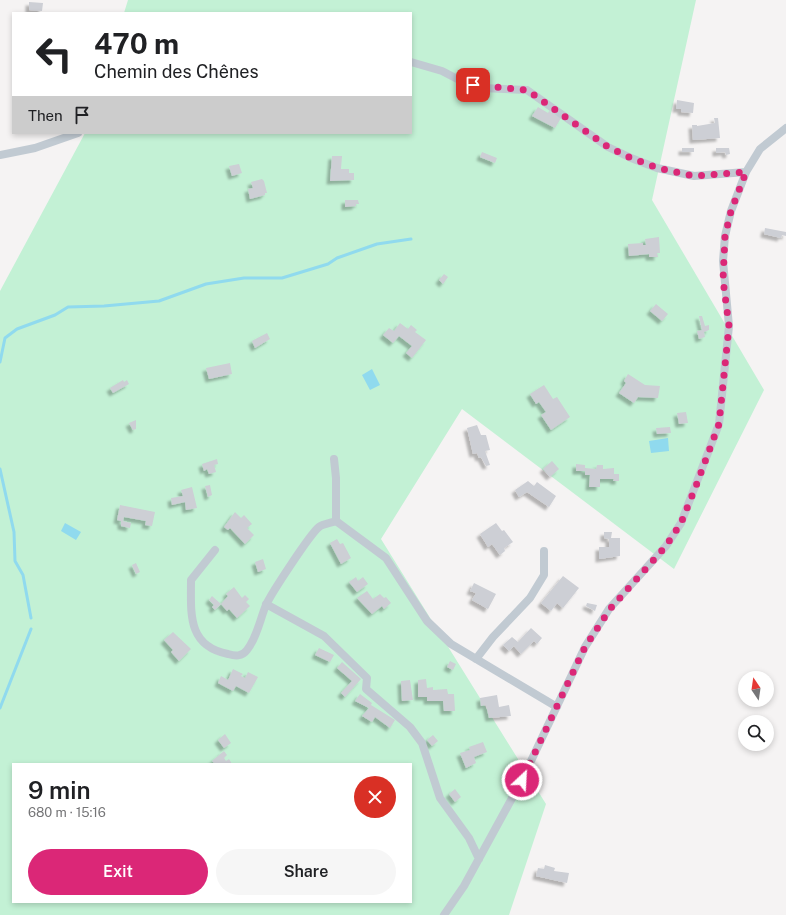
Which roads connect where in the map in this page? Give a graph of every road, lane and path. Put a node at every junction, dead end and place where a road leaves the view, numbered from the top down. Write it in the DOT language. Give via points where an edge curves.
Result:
graph roads {
  1 [pos="412,62"];
  2 [pos="786,128"];
  3 [pos="75,134"];
  4 [pos="0,155"];
  5 [pos="746,172"];
  6 [pos="334,459"];
  7 [pos="336,521"];
  8 [pos="215,550"];
  9 [pos="544,551"];
  10 [pos="266,604"];
  11 [pos="476,659"];
  12 [pos="557,707"];
  13 [pos="479,859"];
  14 [pos="444,915"];
  1 -- 5 [label="street" via="442,71 465,83 482,88 527,90 608,147 658,168 694,176"];
  2 -- 5 [label="street" via="760,149"];
  3 -- 4 [label="street" via="35,148"];
  5 -- 12 [label="street" via="731,211 725,236 723,280 729,326 722,401 716,431 681,523 666,546 610,609 585,647"];
  6 -- 7 [label="street"];
  7 -- 10 [label="street" via="319,527"];
  7 -- 11 [label="street" via="386,558 428,621 451,644"];
  8 -- 10 [label="street" via="190,580 191,618 200,641 220,653 237,656 246,652"];
  9 -- 11 [label="street" via="544,575 530,598"];
  10 -- 13 [label="street" via="324,636 367,678 366,689 410,727 422,743 440,798 469,838"];
  11 -- 12 [label="street"];
  12 -- 13 [label="street" via="522,780"];
  13 -- 14 [label="street"];
}
